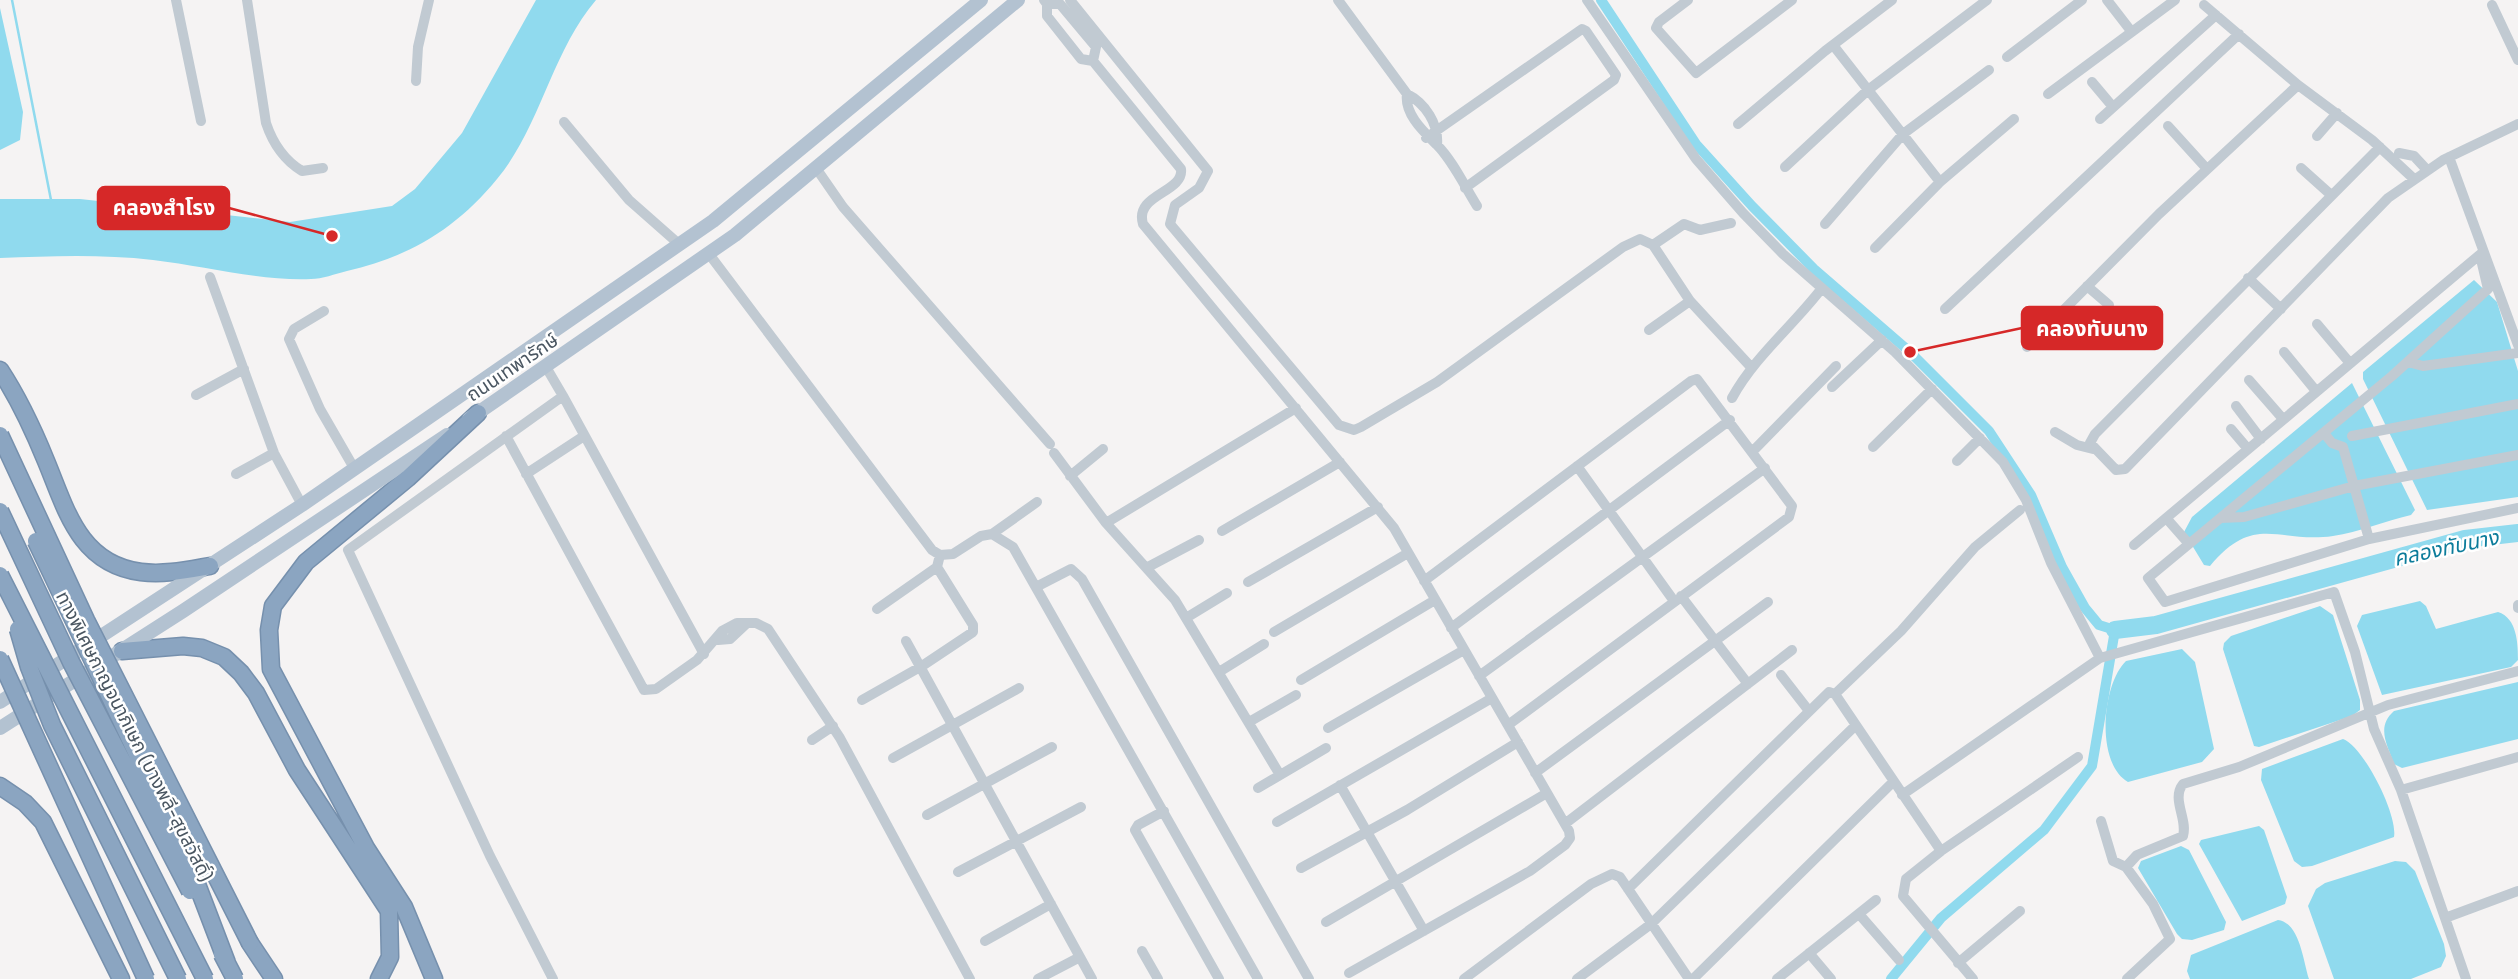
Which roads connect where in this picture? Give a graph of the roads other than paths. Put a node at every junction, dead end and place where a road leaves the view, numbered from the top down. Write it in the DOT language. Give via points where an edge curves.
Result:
graph roads {
  1 [pos="176,0"];
  2 [pos="247,0"];
  3 [pos="429,0"];
  4 [pos="981,0"];
  5 [pos="1018,0"];
  6 [pos="1070,0"];
  7 [pos="1338,0"];
  8 [pos="1587,0"];
  9 [pos="1688,0"];
  10 [pos="1792,0"];
  11 [pos="1892,0"];
  12 [pos="1987,0"];
  13 [pos="2082,0"];
  14 [pos="2107,0"];
  15 [pos="2175,0"];
  16 [pos="1045,2"];
  17 [pos="2204,5"];
  18 [pos="2491,5"];
  19 [pos="2216,15"];
  20 [pos="2132,31"];
  21 [pos="2239,34"];
  22 [pos="1833,45"];
  23 [pos="925,46"];
  24 [pos="2007,57"];
  25 [pos="2518,60"];
  26 [pos="1093,61"];
  27 [pos="941,65"];
  28 [pos="1989,70"];
  29 [pos="416,82"];
  30 [pos="2092,82"];
  31 [pos="2298,85"];
  32 [pos="1868,90"];
  33 [pos="1407,94"];
  34 [pos="2048,94"];
  35 [pos="2113,107"];
  36 [pos="2337,113"];
  37 [pos="2014,119"];
  38 [pos="2100,119"];
  39 [pos="201,121"];
  40 [pos="564,122"];
  41 [pos="1738,124"];
  42 [pos="2518,124"];
  43 [pos="2168,125"];
  44 [pos="1438,131"];
  45 [pos="1903,134"];
  46 [pos="2317,135"];
  47 [pos="1426,138"];
  48 [pos="1437,145"];
  49 [pos="2380,148"];
  50 [pos="2399,153"];
  51 [pos="2449,157"];
  52 [pos="1785,167"];
  53 [pos="323,168"];
  54 [pos="816,168"];
  55 [pos="2301,168"];
  56 [pos="2207,169"];
  57 [pos="2427,170"];
  58 [pos="2414,179"];
  59 [pos="1940,182"];
  60 [pos="1465,188"];
  61 [pos="2330,194"];
  62 [pos="1477,206"];
  63 [pos="1731,223"];
  64 [pos="1825,225"];
  65 [pos="680,244"];
  66 [pos="1653,245"];
  67 [pos="1875,248"];
  68 [pos="709,254"];
  69 [pos="2481,254"];
  70 [pos="210,277"];
  71 [pos="2248,278"];
  72 [pos="2087,286"];
  73 [pos="1822,288"];
  74 [pos="1690,301"];
  75 [pos="2109,305"];
  76 [pos="1945,309"];
  77 [pos="2281,309"];
  78 [pos="324,311"];
  79 [pos="2050,324"];
  80 [pos="2317,324"];
  81 [pos="1649,330"];
  82 [pos="1882,340"];
  83 [pos="2098,340"];
  84 [pos="2518,345"];
  85 [pos="2028,347"];
  86 [pos="2284,352"];
  87 [pos="2518,353"];
  88 [pos="2349,362"];
  89 [pos="2409,362"];
  90 [pos="1751,366"];
  91 [pos="1836,366"];
  92 [pos="547,367"];
  93 [pos="244,369"];
  94 [pos="0,370"];
  95 [pos="2249,380"];
  96 [pos="1832,387"];
  97 [pos="1932,389"];
  98 [pos="2316,391"];
  99 [pos="196,394"];
  100 [pos="563,396"];
  101 [pos="1732,398"];
  102 [pos="2518,404"];
  103 [pos="2236,406"];
  104 [pos="1296,408"];
  105 [pos="478,413"];
  106 [pos="2283,419"];
  107 [pos="1730,420"];
  108 [pos="2340,420"];
  109 [pos="2231,429"];
  110 [pos="2055,432"];
  111 [pos="2324,433"];
  112 [pos="0,436"];
  113 [pos="506,436"];
  114 [pos="584,436"];
  115 [pos="2352,436"];
  116 [pos="1980,438"];
  117 [pos="2261,439"];
  118 [pos="1873,447"];
  119 [pos="2343,447"];
  120 [pos="1103,449"];
  121 [pos="2093,449"];
  122 [pos="2248,449"];
  123 [pos="1753,451"];
  124 [pos="274,453"];
  125 [pos="2518,455"];
  126 [pos="1957,461"];
  127 [pos="1340,462"];
  128 [pos="0,466"];
  129 [pos="1577,467"];
  130 [pos="354,468"];
  131 [pos="1765,468"];
  132 [pos="236,474"];
  133 [pos="526,474"];
  134 [pos="1070,476"];
  135 [pos="2354,486"];
  136 [pos="1037,502"];
  137 [pos="302,505"];
  138 [pos="1378,507"];
  139 [pos="2518,508"];
  140 [pos="2020,510"];
  141 [pos="0,511"];
  142 [pos="1609,511"];
  143 [pos="2221,518"];
  144 [pos="2167,519"];
  145 [pos="1106,523"];
  146 [pos="1222,531"];
  147 [pos="992,534"];
  148 [pos="2369,539"];
  149 [pos="1199,540"];
  150 [pos="2189,544"];
  151 [pos="2134,545"];
  152 [pos="1408,553"];
  153 [pos="940,555"];
  154 [pos="1643,556"];
  155 [pos="210,566"];
  156 [pos="937,567"];
  157 [pos="1148,567"];
  158 [pos="0,575"];
  159 [pos="1424,581"];
  160 [pos="1248,582"];
  161 [pos="1036,587"];
  162 [pos="1227,593"];
  163 [pos="10,598"];
  164 [pos="1678,598"];
  165 [pos="1435,600"];
  166 [pos="1768,602"];
  167 [pos="877,609"];
  168 [pos="1186,618"];
  169 [pos="1451,628"];
  170 [pos="1274,632"];
  171 [pos="1717,640"];
  172 [pos="906,641"];
  173 [pos="1264,644"];
  174 [pos="1464,650"];
  175 [pos="1792,650"];
  176 [pos="122,651"];
  177 [pos="704,654"];
  178 [pos="2100,658"];
  179 [pos="0,659"];
  180 [pos="922,666"];
  181 [pos="2518,671"];
  182 [pos="1219,672"];
  183 [pos="1781,675"];
  184 [pos="1479,676"];
  185 [pos="1301,680"];
  186 [pos="1748,684"];
  187 [pos="1019,688"];
  188 [pos="1835,694"];
  189 [pos="1296,695"];
  190 [pos="1492,698"];
  191 [pos="862,700"];
  192 [pos="0,702"];
  193 [pos="1809,711"];
  194 [pos="2371,712"];
  195 [pos="1249,722"];
  196 [pos="1508,725"];
  197 [pos="833,726"];
  198 [pos="953,726"];
  199 [pos="1855,726"];
  200 [pos="0,728"];
  201 [pos="1328,728"];
  202 [pos="811,740"];
  203 [pos="1518,742"];
  204 [pos="1052,747"];
  205 [pos="1326,748"];
  206 [pos="2078,757"];
  207 [pos="2518,757"];
  208 [pos="893,758"];
  209 [pos="1535,773"];
  210 [pos="1280,775"];
  211 [pos="984,783"];
  212 [pos="1892,783"];
  213 [pos="1340,785"];
  214 [pos="0,786"];
  215 [pos="1258,788"];
  216 [pos="2400,790"];
  217 [pos="1547,793"];
  218 [pos="1902,794"];
  219 [pos="1081,807"];
  220 [pos="1164,811"];
  221 [pos="928,814"];
  222 [pos="2101,821"];
  223 [pos="1276,822"];
  224 [pos="1566,823"];
  225 [pos="1367,832"];
  226 [pos="1017,841"];
  227 [pos="1941,851"];
  228 [pos="2126,867"];
  229 [pos="1301,868"];
  230 [pos="958,872"];
  231 [pos="1395,881"];
  232 [pos="1628,889"];
  233 [pos="2518,891"];
  234 [pos="1877,900"];
  235 [pos="1051,904"];
  236 [pos="2020,911"];
  237 [pos="1859,914"];
  238 [pos="2445,918"];
  239 [pos="1326,922"];
  240 [pos="1651,924"];
  241 [pos="1424,931"];
  242 [pos="985,942"];
  243 [pos="1142,951"];
  244 [pos="1809,953"];
  245 [pos="1080,957"];
  246 [pos="1899,960"];
  247 [pos="227,963"];
  248 [pos="1958,963"];
  249 [pos="1349,973"];
  250 [pos="121,979"];
  251 [pos="146,979"];
  252 [pos="178,979"];
  253 [pos="205,979"];
  254 [pos="235,979"];
  255 [pos="274,979"];
  256 [pos="379,979"];
  257 [pos="434,979"];
  258 [pos="553,979"];
  259 [pos="970,979"];
  260 [pos="1038,979"];
  261 [pos="1092,979"];
  262 [pos="1158,979"];
  263 [pos="1219,979"];
  264 [pos="1258,979"];
  265 [pos="1310,979"];
  266 [pos="1464,979"];
  267 [pos="1577,979"];
  268 [pos="1691,979"];
  269 [pos="1777,979"];
  270 [pos="1831,979"];
  271 [pos="1973,979"];
  272 [pos="2127,979"];
  273 [pos="2465,979"];
  1 -- 39 [label="street"];
  2 -- 53 [label="street" via="270,136 283,156 302,172"];
  3 -- 29 [label="street" via="419,40"];
  4 -- 23 [label="main road, ถนนเทพารักษ์"];
  5 -- 27 [label="main road, ถนนเทพารักษ์"];
  6 -- 66 [label="street" via="1208,172 1199,188 1175,205 1170,224 1316,401 1346,429 1370,424 1414,397 1623,247 1640,239"];
  7 -- 33 [label="street"];
  8 -- 73 [label="street" via="1696,159 1783,254"];
  9 -- 10 [label="street" via="1656,28 1696,73"];
  11 -- 22 [label="street"];
  12 -- 32 [label="street"];
  13 -- 24 [label="street"];
  14 -- 20 [label="street"];
  15 -- 20 [label="street"];
  16 -- 26 [label="street" via="1047,16 1081,58"];
  16 -- 26 [label="street" via="1060,4 1096,47"];
  17 -- 19 [label="street"];
  18 -- 25 [label="street"];
  19 -- 21 [label="street"];
  19 -- 35 [label="street"];
  20 -- 34 [label="street"];
  21 -- 31 [label="street"];
  21 -- 76 [label="street"];
  22 -- 32 [label="street"];
  22 -- 41 [label="street"];
  23 -- 27 [label="main road"];
  23 -- 65 [label="main road, ถนนเทพารักษ์" via="745,196"];
  26 -- 104 [label="street" via="1183,173 1144,208 1140,215 1143,224"];
  27 -- 54 [label="main road, ถนนเทพารักษ์"];
  28 -- 45 [label="street"];
  30 -- 35 [label="street"];
  31 -- 36 [label="street"];
  31 -- 56 [label="street"];
  32 -- 45 [label="street"];
  32 -- 52 [label="street"];
  33 -- 44 [label="street" via="1419,100"];
  33 -- 47 [label="street" via="1406,103"];
  35 -- 38 [label="street"];
  36 -- 46 [label="street"];
  36 -- 49 [label="street"];
  37 -- 59 [label="street"];
  40 -- 65 [label="street" via="629,200"];
  42 -- 51 [label="street"];
  43 -- 56 [label="street"];
  44 -- 47 [label="street"];
  44 -- 48 [label="street"];
  44 -- 60 [label="street" via="1582,29 1616,75 1611,84"];
  45 -- 59 [label="street"];
  45 -- 64 [label="street"];
  47 -- 48 [label="street"];
  48 -- 60 [label="street"];
  49 -- 58 [label="street"];
  49 -- 61 [label="street"];
  50 -- 57 [label="street" via="2416,157"];
  51 -- 57 [label="street"];
  51 -- 69 [label="street"];
  54 -- 68 [label="main road, ถนนเทพารักษ์"];
  54 -- 134 [label="street" via="843,207 1052,449"];
  55 -- 61 [label="street"];
  56 -- 72 [label="street"];
  57 -- 58 [label="street"];
  58 -- 77 [label="street" via="2388,198"];
  59 -- 67 [label="street"];
  60 -- 62 [label="street"];
  61 -- 71 [label="street"];
  63 -- 66 [label="street" via="1700,230 1684,224"];
  65 -- 130 [label="main road, ถนนเทพารักษ์"];
  66 -- 74 [label="street"];
  68 -- 92 [label="main road, ถนนเทพารักษ์"];
  68 -- 153 [label="street" via="932,551"];
  69 -- 84 [label="street"];
  69 -- 88 [label="street"];
  69 -- 89 [label="street" via="2488,289"];
  70 -- 93 [label="street"];
  71 -- 77 [label="street"];
  71 -- 121 [label="street" via="2095,434 2090,443"];
  72 -- 75 [label="street"];
  72 -- 79 [label="street"];
  73 -- 82 [label="street"];
  73 -- 90 [label="street"];
  74 -- 81 [label="street"];
  74 -- 90 [label="street"];
  77 -- 121 [label="street" via="2125,469 2116,470"];
  78 -- 130 [label="street" via="294,329 289,339 320,409"];
  79 -- 83 [label="street"];
  79 -- 85 [label="street"];
  80 -- 88 [label="street"];
  82 -- 96 [label="street"];
  82 -- 97 [label="street"];
  86 -- 98 [label="street"];
  87 -- 89 [label="street" via="2423,366"];
  88 -- 98 [label="street"];
  89 -- 108 [label="street"];
  90 -- 101 [label="street"];
  91 -- 123 [label="street"];
  92 -- 100 [label="street"];
  92 -- 105 [label="main road, ถนนเทพารักษ์"];
  93 -- 99 [label="street"];
  93 -- 124 [label="street"];
  94 -- 155 [label="highway" via="26,414 73,528 99,556 139,572"];
  95 -- 106 [label="street"];
  97 -- 116 [label="street"];
  97 -- 118 [label="street"];
  98 -- 106 [label="street"];
  100 -- 113 [label="street"];
  100 -- 114 [label="street"];
  102 -- 115 [label="street"];
  103 -- 117 [label="street"];
  104 -- 127 [label="street"];
  104 -- 145 [label="street"];
  105 -- 176 [label="main road, ถนนเทพารักษ์"];
  105 -- 257 [label="highway" via="306,562 273,606 269,630 271,669 366,848 404,907"];
  106 -- 117 [label="street"];
  107 -- 123 [label="street"];
  107 -- 129 [label="street" via="1701,381 1691,381"];
  107 -- 142 [label="street"];
  108 -- 111 [label="street"];
  108 -- 115 [label="street" via="2348,422 2354,430"];
  109 -- 122 [label="street"];
  110 -- 121 [label="street"];
  111 -- 119 [label="street"];
  111 -- 143 [label="street"];
  112 -- 255 [label="highway, bridge" via="80,607 250,943"];
  113 -- 133 [label="street"];
  113 -- 258 [label="street" via="348,550 490,856"];
  114 -- 133 [label="street"];
  114 -- 177 [label="street"];
  115 -- 119 [label="street"];
  116 -- 126 [label="street"];
  116 -- 178 [label="street" via="2003,462 2026,500 2051,563"];
  117 -- 122 [label="street"];
  119 -- 135 [label="street"];
  120 -- 134 [label="street"];
  122 -- 144 [label="street"];
  123 -- 131 [label="street"];
  124 -- 132 [label="street"];
  124 -- 137 [label="street"];
  125 -- 135 [label="street"];
  127 -- 138 [label="street"];
  127 -- 146 [label="street"];
  128 -- 247 [label="highway, bridge" via="190,866"];
  129 -- 142 [label="street"];
  129 -- 159 [label="street"];
  130 -- 137 [label="main road, ถนนเทพารักษ์"];
  131 -- 154 [label="street"];
  131 -- 164 [label="street" via="1792,512"];
  133 -- 177 [label="street" via="644,690 656,689"];
  134 -- 145 [label="street"];
  135 -- 143 [label="street" via="2244,517"];
  135 -- 148 [label="street"];
  136 -- 147 [label="street"];
  137 -- 155 [label="main road, ถนนเทพารักษ์"];
  138 -- 152 [label="street"];
  138 -- 160 [label="street"];
  139 -- 148 [label="street"];
  140 -- 188 [label="street" via="1975,547 1892,641"];
  141 -- 247 [label="highway, ทางพิเศษกาญจนาภิเษก (บางพลี-สุขสวัสดิ์), bridge" via="71,662"];
  142 -- 154 [label="street"];
  142 -- 169 [label="street"];
  143 -- 150 [label="street"];
  144 -- 150 [label="street"];
  144 -- 151 [label="street"];
  145 -- 157 [label="street"];
  147 -- 153 [label="street" via="953,554"];
  147 -- 161 [label="street" via="1013,547"];
  148 -- 150 [label="street" via="2165,602 2148,578"];
  149 -- 157 [label="street"];
  152 -- 159 [label="street"];
  152 -- 170 [label="street"];
  153 -- 156 [label="street"];
  154 -- 164 [label="street"];
  154 -- 184 [label="street"];
  155 -- 192 [label="main road, ถนนเทพารักษ์"];
  156 -- 167 [label="street"];
  156 -- 180 [label="street" via="973,625 972,632"];
  157 -- 168 [label="street"];
  158 -- 163 [label="highway, bridge"];
  159 -- 165 [label="street"];
  161 -- 220 [label="street"];
  161 -- 265 [label="street" via="1071,569 1083,579"];
  162 -- 168 [label="street"];
  163 -- 252 [label="highway, bridge" via="29,667 52,725"];
  163 -- 253 [label="highway, bridge"];
  164 -- 171 [label="street"];
  164 -- 196 [label="street"];
  165 -- 169 [label="street"];
  165 -- 185 [label="street"];
  166 -- 171 [label="street"];
  168 -- 182 [label="street"];
  169 -- 174 [label="street"];
  171 -- 186 [label="street"];
  171 -- 209 [label="street"];
  172 -- 180 [label="street"];
  173 -- 182 [label="street"];
  174 -- 184 [label="street"];
  174 -- 201 [label="street"];
  175 -- 186 [label="street"];
  176 -- 200 [label="main road, ถนนเทพารักษ์"];
  176 -- 256 [label="highway" via="202,648 224,657 241,673 297,770 389,911 390,957"];
  177 -- 197 [label="street" via="722,631 737,623 756,623 768,629"];
  178 -- 194 [label="street" via="2334,592"];
  178 -- 218 [label="street"];
  179 -- 251 [label="highway, bridge"];
  180 -- 191 [label="street"];
  180 -- 198 [label="street"];
  181 -- 194 [label="street"];
  182 -- 195 [label="street"];
  183 -- 193 [label="street"];
  184 -- 190 [label="street"];
  186 -- 224 [label="street"];
  187 -- 198 [label="street"];
  188 -- 193 [label="street" via="1825,694"];
  188 -- 199 [label="street"];
  189 -- 195 [label="street"];
  190 -- 196 [label="street"];
  190 -- 213 [label="street"];
  193 -- 232 [label="street"];
  194 -- 216 [label="street"];
  194 -- 228 [label="street" via="2183,785 2178,794 2183,836 2137,855"];
  195 -- 210 [label="street"];
  196 -- 203 [label="street"];
  197 -- 202 [label="street"];
  197 -- 259 [label="street"];
  198 -- 208 [label="street"];
  198 -- 211 [label="street"];
  199 -- 212 [label="street"];
  199 -- 240 [label="street"];
  203 -- 209 [label="street"];
  203 -- 225 [label="street"];
  204 -- 211 [label="street"];
  205 -- 210 [label="street"];
  206 -- 227 [label="street"];
  207 -- 216 [label="street"];
  209 -- 217 [label="street"];
  210 -- 215 [label="street"];
  211 -- 221 [label="street"];
  211 -- 226 [label="street"];
  212 -- 218 [label="street"];
  212 -- 268 [label="street"];
  213 -- 223 [label="street"];
  213 -- 225 [label="street"];
  214 -- 250 [label="highway" via="43,822"];
  216 -- 238 [label="street"];
  217 -- 224 [label="street"];
  217 -- 231 [label="street"];
  218 -- 227 [label="street"];
  219 -- 226 [label="street"];
  220 -- 263 [label="street" via="1135,830"];
  220 -- 264 [label="street"];
  222 -- 228 [label="street" via="2113,861"];
  224 -- 241 [label="street" via="1570,838 1557,852"];
  225 -- 229 [label="street"];
  225 -- 231 [label="street"];
  226 -- 230 [label="street"];
  226 -- 235 [label="street"];
  227 -- 248 [label="street" via="1906,879 1903,895"];
  228 -- 272 [label="street" via="2153,904 2170,939"];
  231 -- 239 [label="street"];
  231 -- 241 [label="street"];
  232 -- 240 [label="street"];
  232 -- 266 [label="street" via="1612,874 1591,884"];
  233 -- 238 [label="street"];
  234 -- 237 [label="street"];
  235 -- 242 [label="street"];
  235 -- 245 [label="street"];
  236 -- 248 [label="street"];
  237 -- 244 [label="street"];
  237 -- 246 [label="street"];
  238 -- 273 [label="street"];
  240 -- 267 [label="street"];
  240 -- 268 [label="street"];
  241 -- 249 [label="street"];
  243 -- 262 [label="street"];
  244 -- 269 [label="street"];
  244 -- 270 [label="street"];
  245 -- 260 [label="street"];
  245 -- 261 [label="street"];
  247 -- 254 [label="highway, ทางพิเศษกาญจนาภิเษก (บางพลี-สุขสวัสดิ์), bridge"];
  248 -- 271 [label="street"];
}
